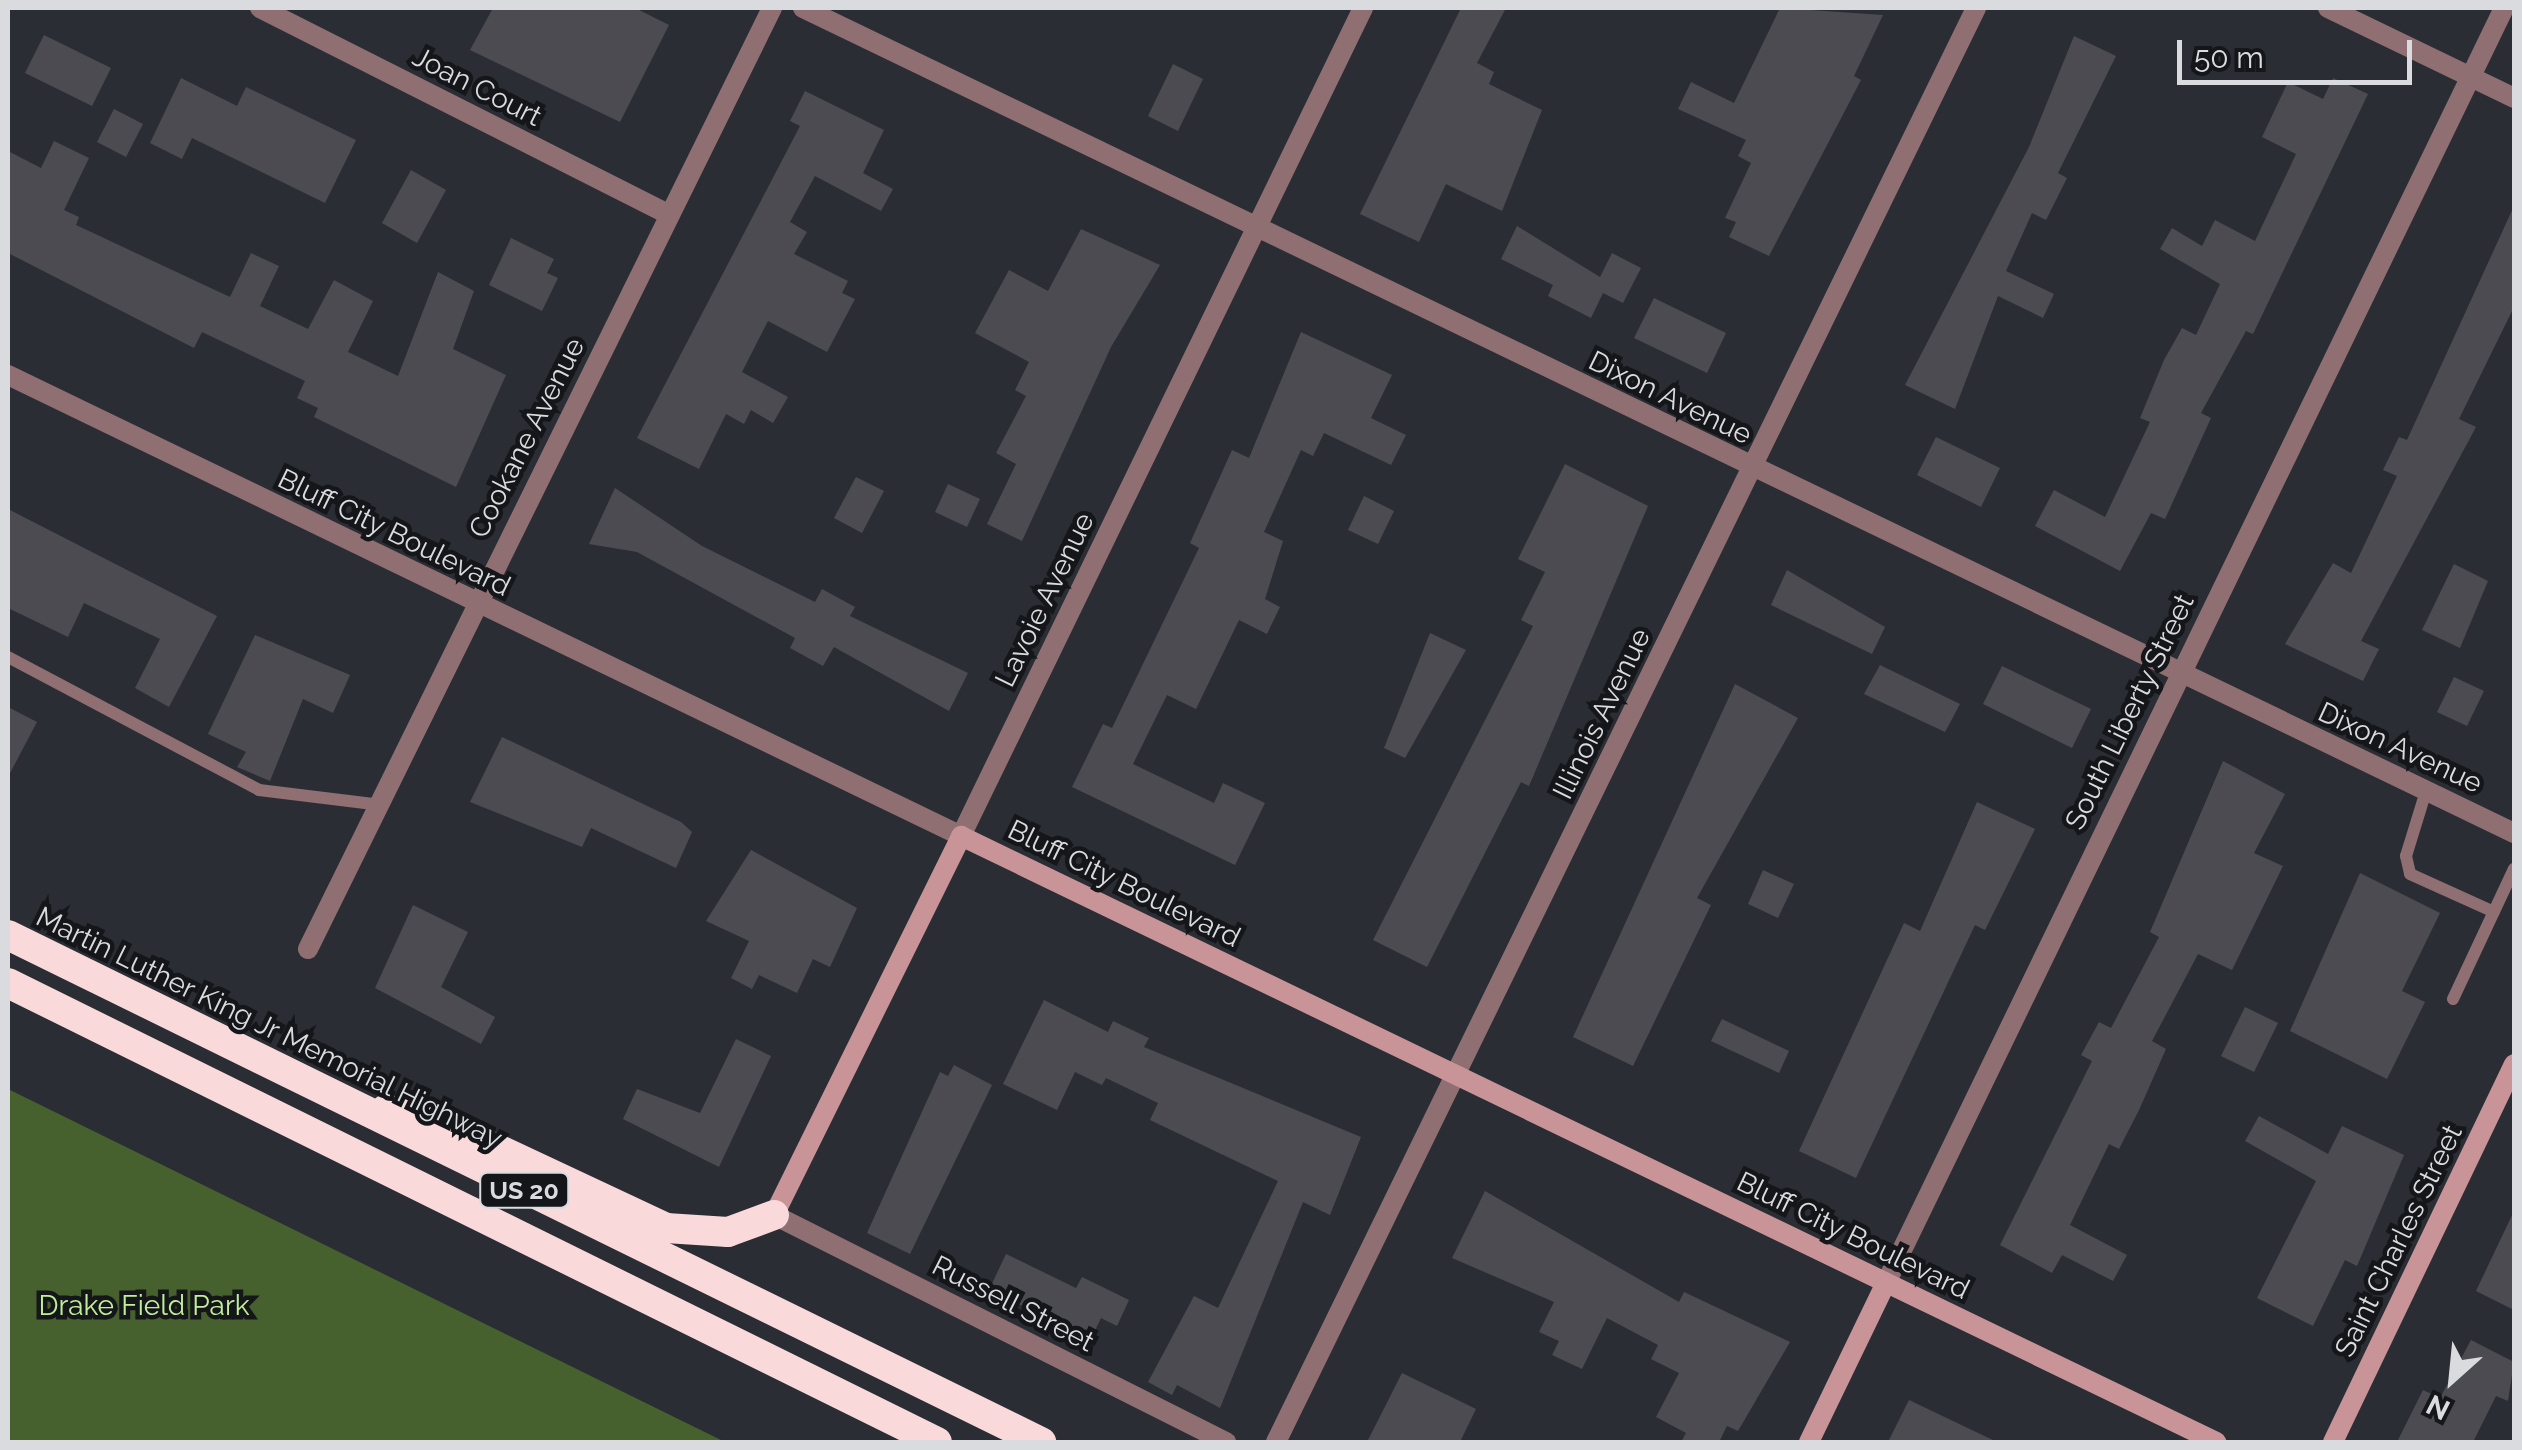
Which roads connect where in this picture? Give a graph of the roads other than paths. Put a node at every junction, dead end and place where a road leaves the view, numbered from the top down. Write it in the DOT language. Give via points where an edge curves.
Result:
graph roads {
  1 [pos="260,8"];
  2 [pos="772,8"];
  3 [pos="803,8"];
  4 [pos="1363,8"];
  5 [pos="1976,8"];
  6 [pos="2328,8"];
  7 [pos="2504,8"];
  8 [pos="2470,76"];
  9 [pos="2514,98"];
  10 [pos="669,215"];
  11 [pos="1257,226"];
  12 [pos="8,375"];
  13 [pos="1751,468"];
  14 [pos="474,604"];
  15 [pos="8,658"];
  16 [pos="2178,673"];
  17 [pos="2426,791"];
  18 [pos="373,804"];
  19 [pos="2514,833"];
  20 [pos="961,836"];
  21 [pos="2514,869"];
  22 [pos="2494,912"];
  23 [pos="8,935"];
  24 [pos="308,949"];
  25 [pos="8,983"];
  26 [pos="2453,999"];
  27 [pos="2514,1064"];
  28 [pos="1459,1077"];
  29 [pos="331,1096"];
  30 [pos="774,1216"];
  31 [pos="1886,1282"];
  32 [pos="937,1442"];
  33 [pos="1041,1442"];
  34 [pos="1226,1442"];
  35 [pos="1276,1442"];
  36 [pos="1809,1442"];
  37 [pos="2216,1442"];
  38 [pos="2332,1442"];
  1 -- 10 [label="street, Joan Court"];
  2 -- 10 [label="street, Cookane Avenue"];
  3 -- 11 [label="street, Dixon Avenue"];
  4 -- 11 [label="street, Lavoie Avenue"];
  5 -- 13 [label="street, Illinois Avenue"];
  6 -- 8 [label="street"];
  7 -- 8 [label="street, South Liberty Street"];
  8 -- 9 [label="street"];
  8 -- 16 [label="street, South Liberty Street"];
  10 -- 14 [label="street, Cookane Avenue"];
  11 -- 13 [label="street, Dixon Avenue"];
  11 -- 20 [label="street, Lavoie Avenue"];
  12 -- 14 [label="street, Bluff City Boulevard"];
  13 -- 16 [label="street, Dixon Avenue"];
  13 -- 28 [label="street, Illinois Avenue"];
  14 -- 18 [label="street, Cookane Avenue"];
  14 -- 20 [label="street, Bluff City Boulevard"];
  15 -- 18 [label="lane" via="260,790"];
  16 -- 17 [label="street, Dixon Avenue"];
  16 -- 31 [label="street, South Liberty Street"];
  17 -- 19 [label="street, Dixon Avenue"];
  17 -- 22 [label="lane" via="2406,856 2410,874"];
  18 -- 24 [label="street, Cookane Avenue"];
  20 -- 28 [label="main road, Bluff City Boulevard"];
  20 -- 30 [label="main road, Lavoie Avenue"];
  21 -- 22 [label="lane"];
  22 -- 26 [label="lane"];
  23 -- 29 [label="highway, Martin Luther King Jr Memorial Highway / US 20"];
  25 -- 32 [label="highway, US 20"];
  27 -- 38 [label="main road, Saint Charles Street"];
  28 -- 31 [label="main road, Bluff City Boulevard"];
  28 -- 35 [label="street, Illinois Avenue"];
  29 -- 30 [label="highway" via="440,1122 666,1228 728,1232"];
  29 -- 33 [label="highway, Martin Luther King Jr Memorial Highway / US 20"];
  30 -- 34 [label="street, Russell Street"];
  31 -- 36 [label="main road, South Liberty Street"];
  31 -- 37 [label="main road, Bluff City Boulevard"];
}
